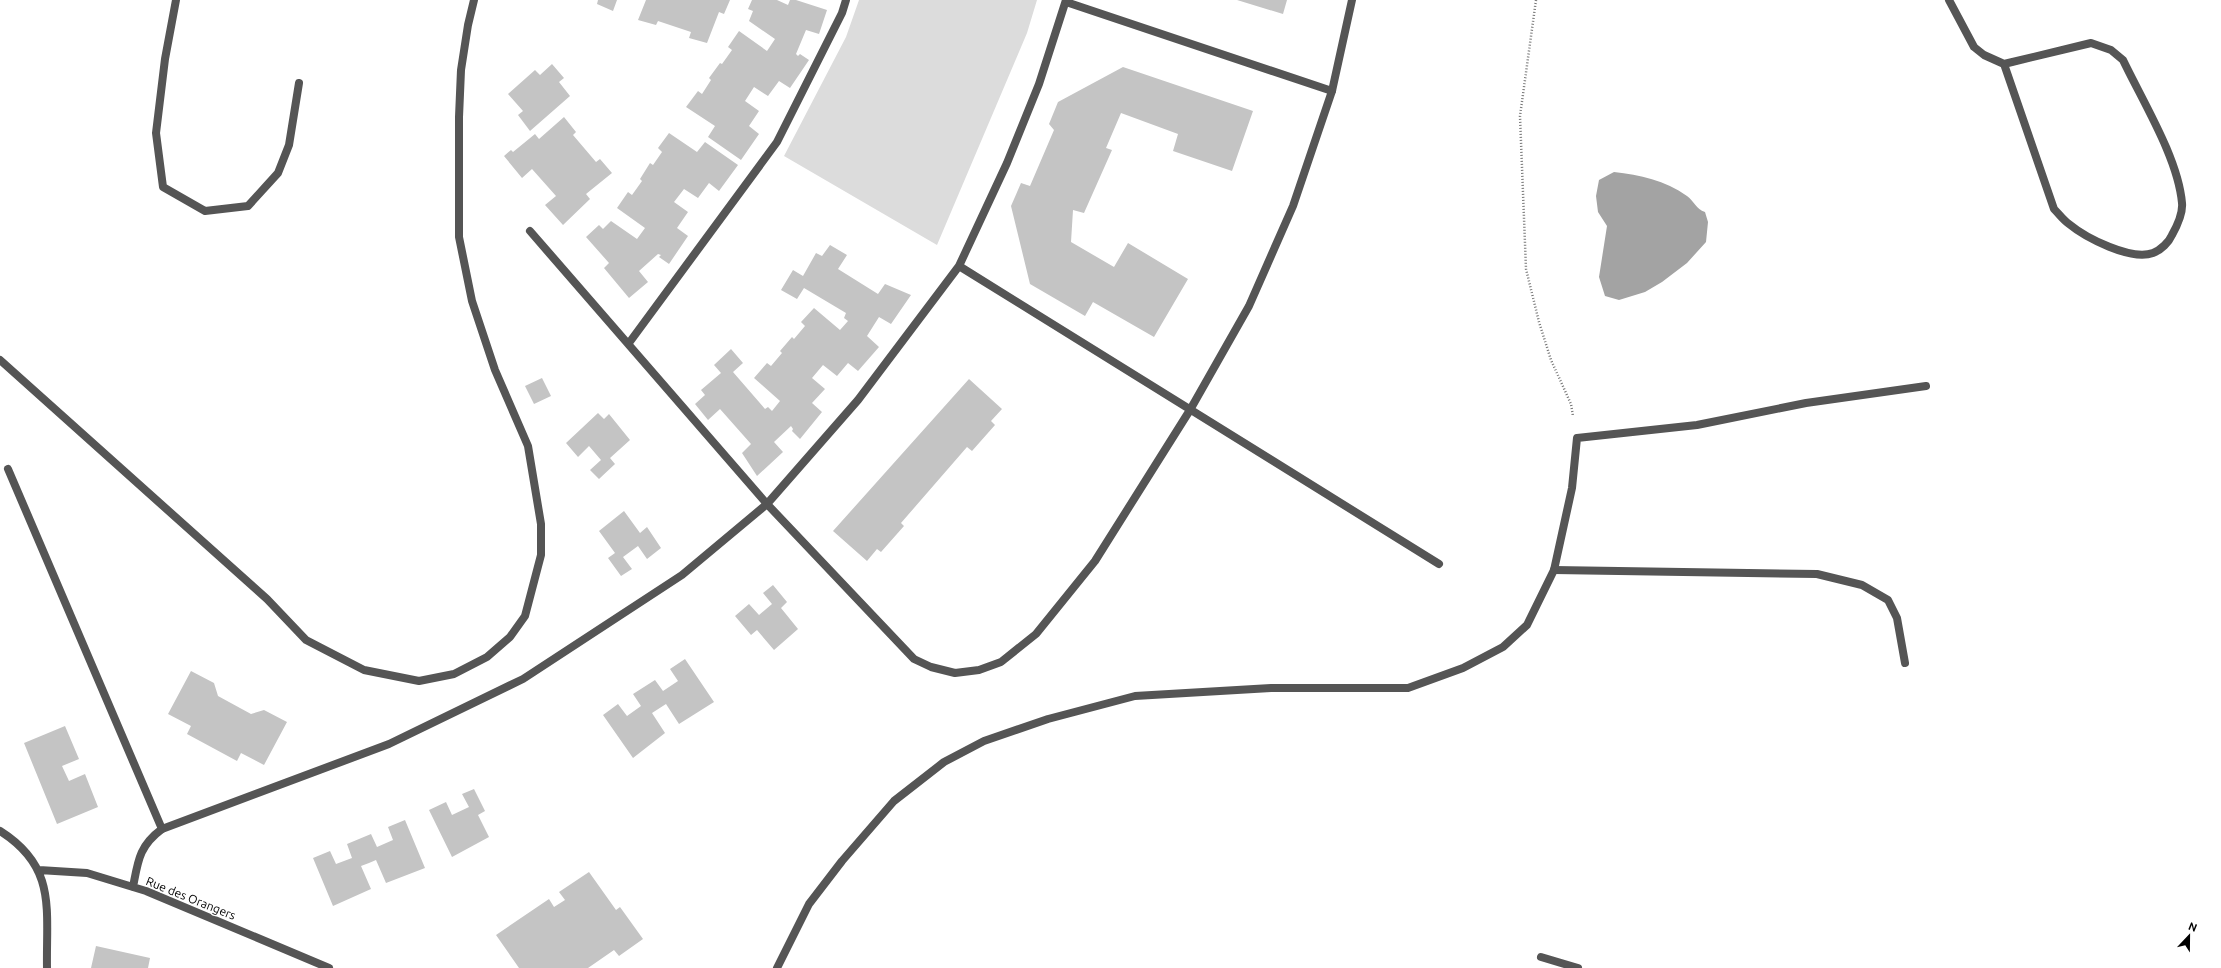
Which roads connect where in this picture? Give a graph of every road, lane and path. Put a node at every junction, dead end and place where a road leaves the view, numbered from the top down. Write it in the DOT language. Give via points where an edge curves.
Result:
graph roads {
  1 [pos="176,0"];
  2 [pos="474,0"];
  3 [pos="846,0"];
  4 [pos="1352,0"];
  5 [pos="1536,0"];
  6 [pos="1949,0"];
  7 [pos="1066,1"];
  8 [pos="2004,64"];
  9 [pos="299,82"];
  10 [pos="1332,91"];
  11 [pos="530,231"];
  12 [pos="959,266"];
  13 [pos="629,343"];
  14 [pos="0,360"];
  15 [pos="1926,386"];
  16 [pos="1190,410"];
  17 [pos="1577,438"];
  18 [pos="8,469"];
  19 [pos="767,504"];
  20 [pos="1439,564"];
  21 [pos="1554,570"];
  22 [pos="1905,663"];
  23 [pos="162,829"];
  24 [pos="0,831"];
  25 [pos="39,870"];
  26 [pos="133,887"];
  27 [pos="1540,957"];
  28 [pos="47,968"];
  29 [pos="329,968"];
  30 [pos="776,968"];
  31 [pos="1578,968"];
  1 -- 9 [label="street" via="165,59 156,133 164,187 205,211 248,206 278,173 289,145"];
  2 -- 14 [label="street" via="468,25 458,116 459,237 472,301 495,370 528,446 541,524 541,555 525,616 510,637 487,657 454,674 419,681 364,670 306,640 267,599"];
  3 -- 13 [label="street" via="842,13 777,142"];
  4 -- 10 [label="street"];
  5 -- 17 [label="path" via="1520,116 1526,269 1551,360 1570,404"];
  6 -- 8 [label="street" via="1974,47 1984,55"];
  7 -- 10 [label="street"];
  7 -- 12 [label="street" via="1036,91"];
  8 -- 8 [label="street" via="2054,209 2068,224 2086,236 2136,255 2153,253 2168,242 2178,225 2182,205 2176,170 2123,60 2111,50 2091,43"];
  10 -- 16 [label="street" via="1293,206 1249,306"];
  11 -- 13 [label="street"];
  12 -- 16 [label="street"];
  12 -- 19 [label="street" via="858,400"];
  13 -- 19 [label="street"];
  15 -- 17 [label="street" via="1806,403 1696,425"];
  16 -- 19 [label="street" via="1095,561 1036,634 1001,662 979,670 955,673 931,667 914,659"];
  16 -- 20 [label="street"];
  17 -- 21 [label="street" via="1572,488"];
  18 -- 23 [label="street"];
  19 -- 23 [label="street" via="682,575 523,680 390,744"];
  21 -- 22 [label="street" via="1817,574 1862,585 1888,600 1898,618"];
  21 -- 30 [label="street" via="1527,625 1503,647 1463,668 1408,688 1271,688 1135,696 1048,719 984,741 944,762 894,801 809,904"];
  23 -- 26 [label="street" via="150,837 142,850"];
  24 -- 25 [label="street" via="30,855"];
  25 -- 26 [label="street, Rue des Orangers" via="87,873"];
  25 -- 28 [label="street" via="46,894"];
  26 -- 29 [label="street, Rue des Orangers"];
  27 -- 31 [label="street"];
}
